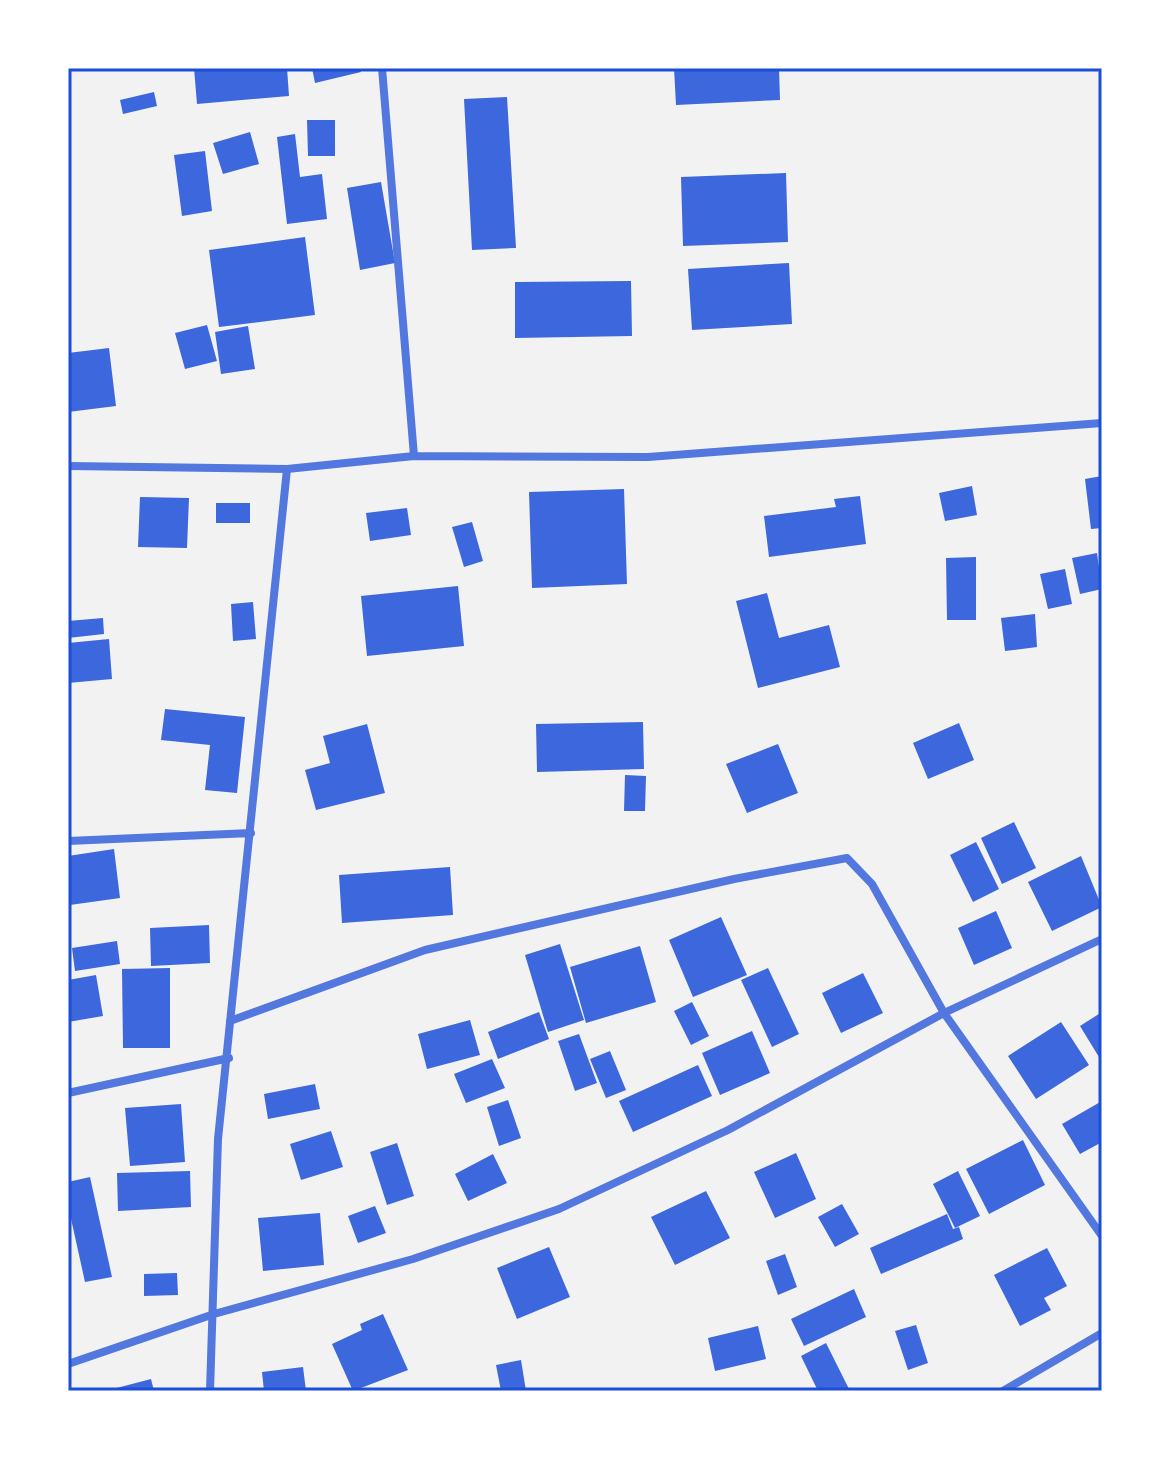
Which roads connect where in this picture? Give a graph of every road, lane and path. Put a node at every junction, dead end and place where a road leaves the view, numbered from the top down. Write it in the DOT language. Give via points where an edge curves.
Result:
graph roads {
  1 [pos="382,68"];
  2 [pos="1102,423"];
  3 [pos="414,456"];
  4 [pos="68,466"];
  5 [pos="287,469"];
  6 [pos="251,833"];
  7 [pos="68,841"];
  8 [pos="1102,939"];
  9 [pos="944,1013"];
  10 [pos="230,1021"];
  11 [pos="229,1058"];
  12 [pos="68,1093"];
  13 [pos="1102,1236"];
  14 [pos="214,1314"];
  15 [pos="1102,1333"];
  16 [pos="68,1364"];
  17 [pos="210,1391"];
  18 [pos="1003,1391"];
  1 -- 3 [label="street"];
  2 -- 3 [label="street" via="648,457"];
  3 -- 5 [label="street"];
  4 -- 5 [label="street"];
  5 -- 6 [label="street"];
  6 -- 7 [label="street"];
  6 -- 10 [label="street"];
  8 -- 9 [label="street"];
  9 -- 10 [label="street" via="872,884 847,858 425,950"];
  9 -- 13 [label="street"];
  9 -- 14 [label="street" via="728,1130 559,1209 413,1259"];
  10 -- 11 [label="street"];
  11 -- 12 [label="street"];
  11 -- 14 [label="street" via="218,1139"];
  14 -- 16 [label="street"];
  14 -- 17 [label="street"];
  15 -- 18 [label="street"];
}
